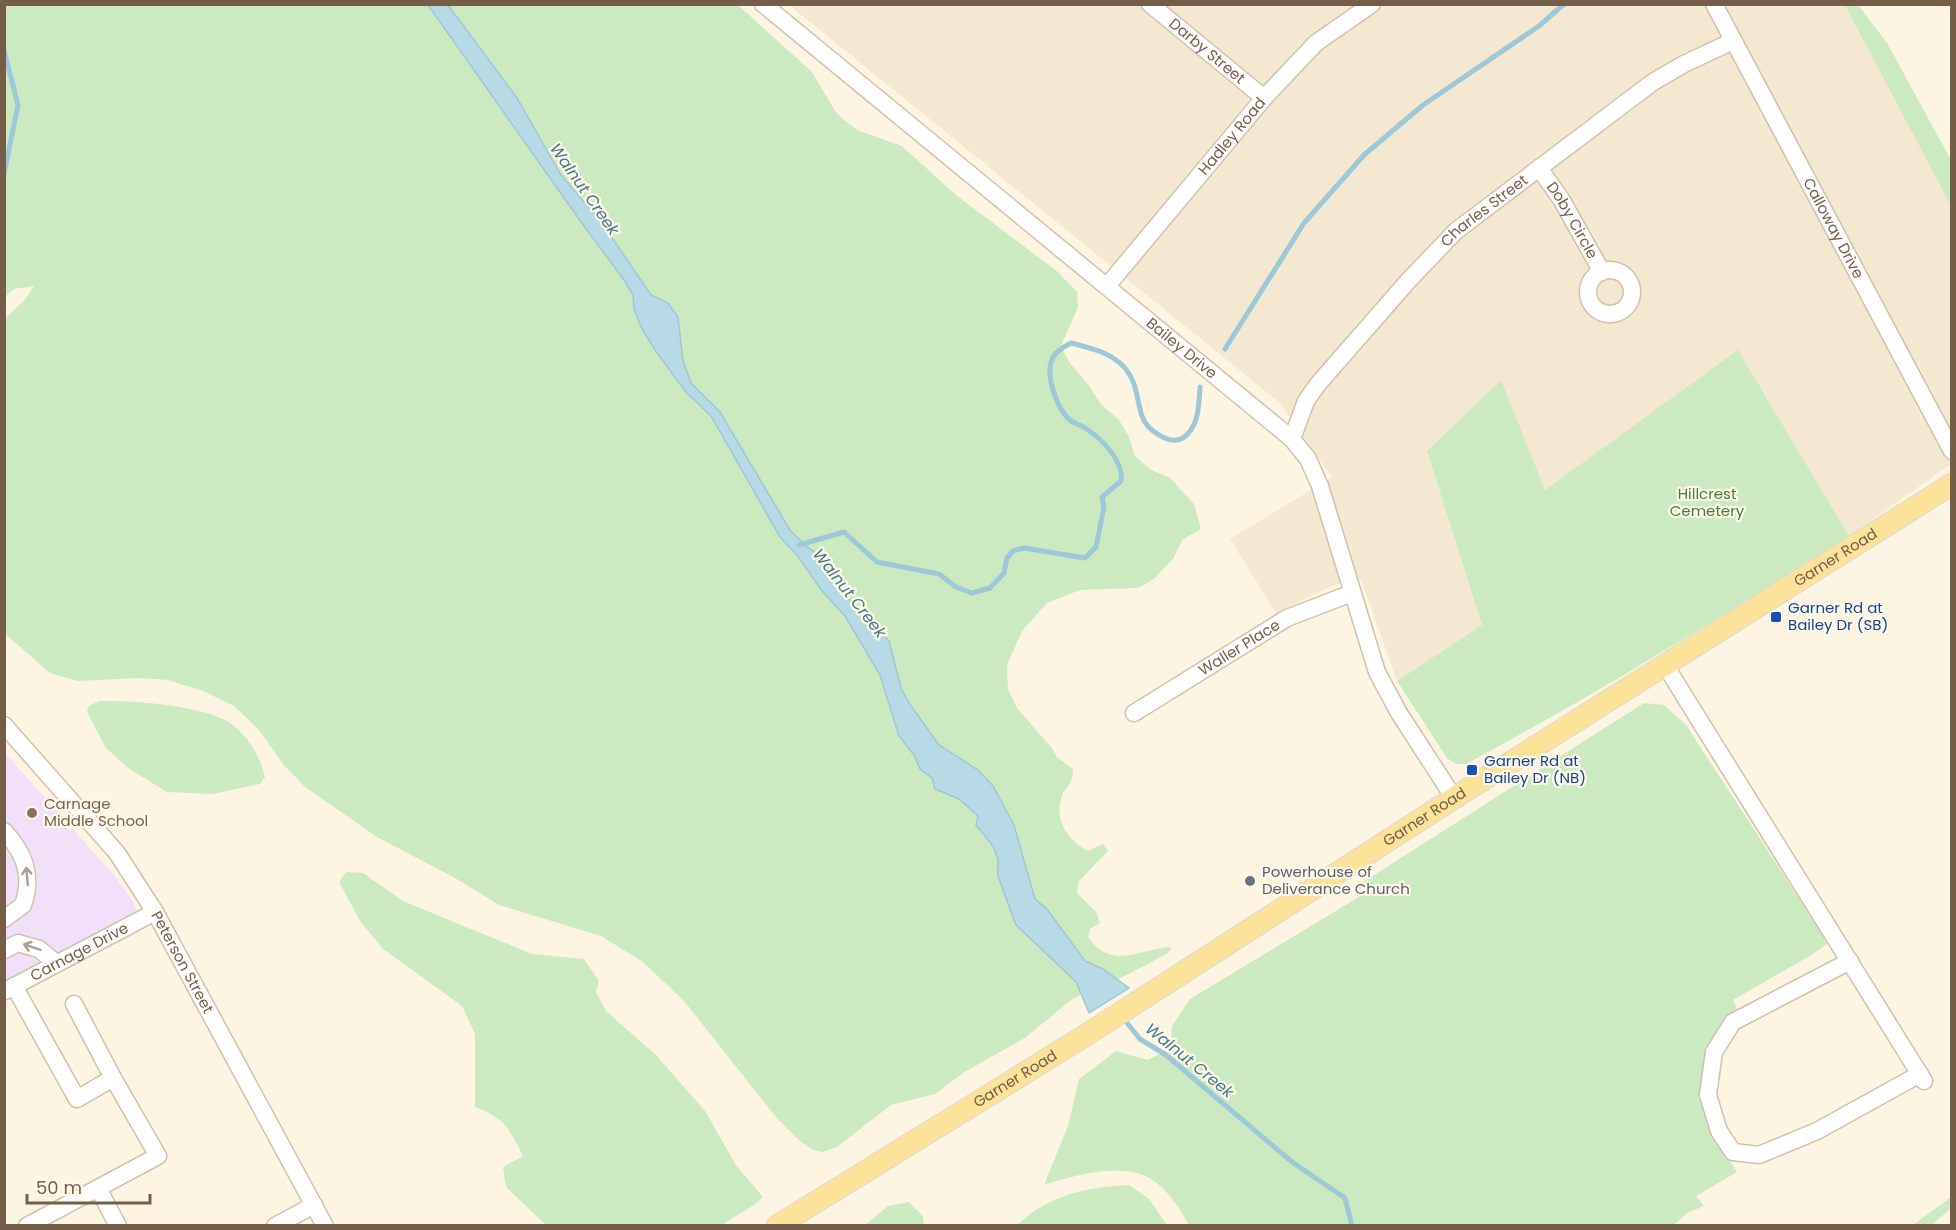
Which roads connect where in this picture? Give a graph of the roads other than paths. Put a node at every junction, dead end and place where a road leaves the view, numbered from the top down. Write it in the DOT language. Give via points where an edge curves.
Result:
graph roads {
  1 [pos="763,4"];
  2 [pos="1150,4"];
  3 [pos="1372,4"];
  4 [pos="1714,4"];
  5 [pos="1733,41"];
  6 [pos="1264,98"];
  7 [pos="1539,168"];
  8 [pos="1602,272"];
  9 [pos="1107,286"];
  10 [pos="1292,439"];
  11 [pos="1952,451"];
  12 [pos="1952,484"];
  13 [pos="1352,593"];
  14 [pos="1665,665"];
  15 [pos="1134,713"];
  16 [pos="4,725"];
  17 [pos="1454,798"];
  18 [pos="4,831"];
  19 [pos="155,912"];
  20 [pos="4,919"];
  21 [pos="4,950"];
  22 [pos="1850,961"];
  23 [pos="57,964"];
  24 [pos="9,989"];
  25 [pos="74,1004"];
  26 [pos="113,1078"];
  27 [pos="98,1188"];
  28 [pos="314,1205"];
  29 [pos="27,1226"];
  30 [pos="118,1226"];
  31 [pos="275,1226"];
  32 [pos="325,1226"];
  33 [pos="777,1226"];
  1 -- 9 [label="street, Bailey Drive"];
  2 -- 6 [label="street, Darby Street"];
  3 -- 6 [label="street, Hadley Road" via="1316,43"];
  4 -- 5 [label="street, Calloway Drive"];
  5 -- 7 [label="street, Charles Street" via="1653,82"];
  5 -- 11 [label="street, Calloway Drive"];
  6 -- 9 [label="street, Hadley Road"];
  7 -- 8 [label="street, Doby Circle"];
  7 -- 10 [label="street, Charles Street" via="1438,248 1318,384 1306,401"];
  9 -- 10 [label="street, Bailey Drive"];
  10 -- 13 [label="street, Bailey Drive" via="1308,459 1320,486"];
  12 -- 14 [label="main road, Garner Road"];
  13 -- 15 [label="street, Waller Place" via="1287,618"];
  13 -- 17 [label="street, Bailey Drive" via="1366,642 1388,694"];
  14 -- 17 [label="main road, Garner Road"];
  14 -- 22 [label="street"];
  16 -- 19 [label="street, Peterson Street" via="117,853"];
  17 -- 33 [label="main road, Garner Road" via="1150,995"];
  20 -- 18 [label="street, one-way" via="23,905 28,878 25,860"];
  19 -- 23 [label="street, Carnage Drive"];
  19 -- 28 [label="street, Peterson Street"];
  23 -- 21 [label="street, one-way" via="39,949 18,943"];
  22 -- 22 [label="street" via="1922,1077 1817,1131 1759,1155 1733,1152 1719,1131 1708,1095 1714,1052 1734,1022"];
  23 -- 24 [label="street, Carnage Drive"];
  24 -- 26 [label="street" via="77,1099"];
  25 -- 26 [label="street"];
  26 -- 27 [label="street" via="158,1156"];
  27 -- 29 [label="street"];
  27 -- 30 [label="street"];
  28 -- 31 [label="street"];
  28 -- 32 [label="street, Peterson Street"];
}
